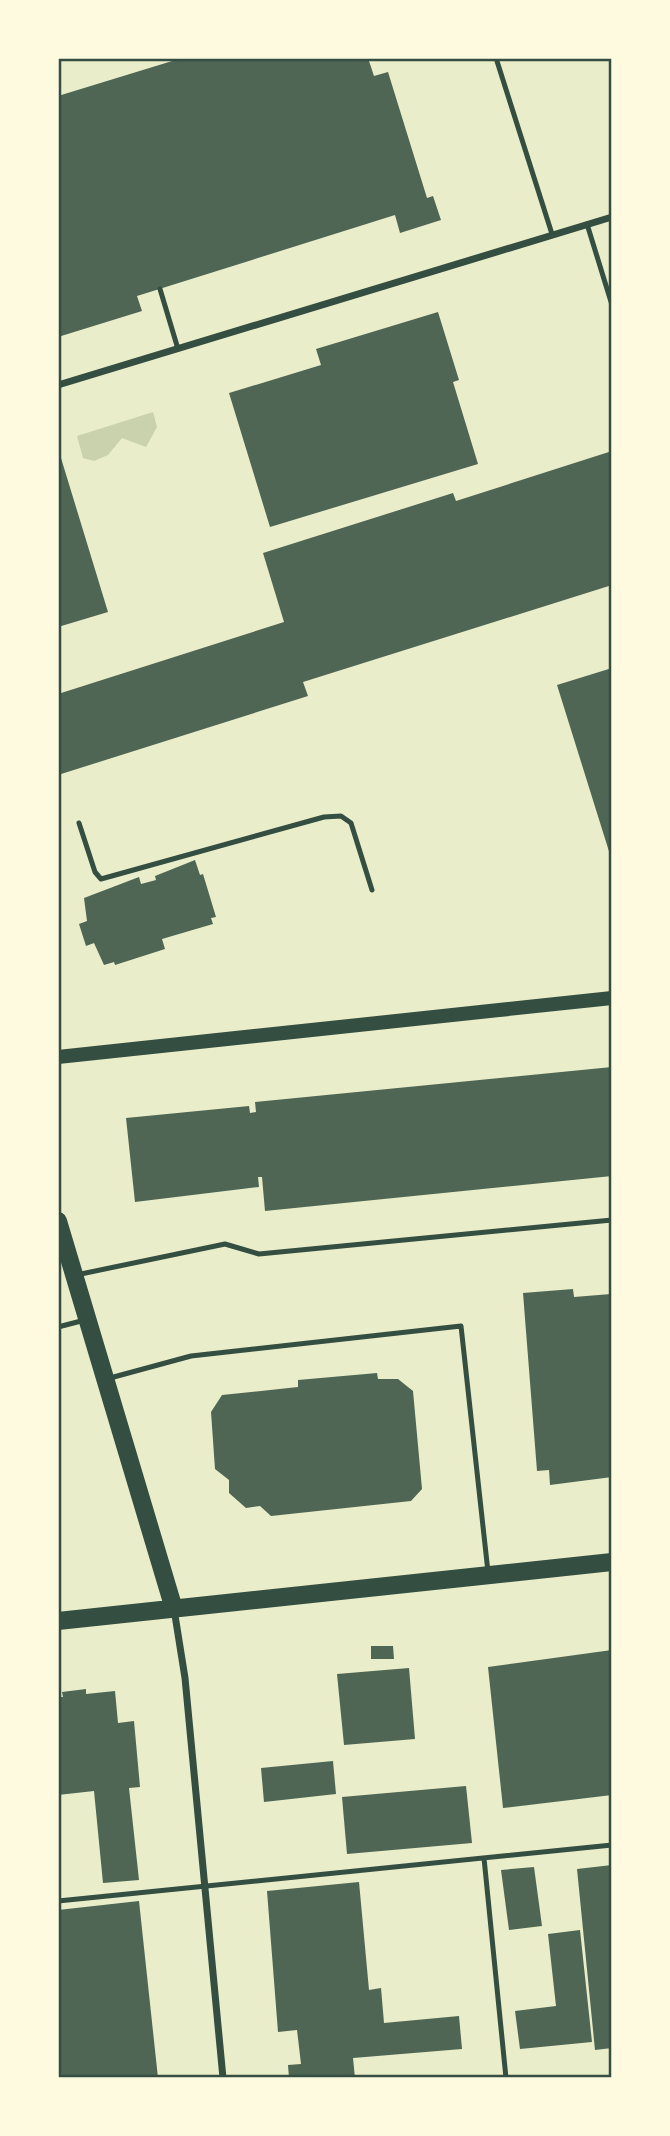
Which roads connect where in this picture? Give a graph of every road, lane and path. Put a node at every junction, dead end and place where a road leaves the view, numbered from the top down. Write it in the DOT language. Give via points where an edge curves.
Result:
graph roads {
  1 [pos="496,58"];
  2 [pos="612,217"];
  3 [pos="587,224"];
  4 [pos="552,234"];
  5 [pos="160,289"];
  6 [pos="612,305"];
  7 [pos="178,349"];
  8 [pos="58,385"];
  9 [pos="79,823"];
  10 [pos="372,890"];
  11 [pos="612,998"];
  12 [pos="58,1057"];
  13 [pos="612,1220"];
  14 [pos="58,1221"];
  15 [pos="74,1275"];
  16 [pos="88,1319"];
  17 [pos="58,1327"];
  18 [pos="106,1379"];
  19 [pos="612,1562"];
  20 [pos="488,1575"];
  21 [pos="174,1609"];
  22 [pos="58,1620"];
  23 [pos="612,1845"];
  24 [pos="484,1858"];
  25 [pos="205,1886"];
  26 [pos="58,1901"];
  27 [pos="223,2078"];
  28 [pos="506,2078"];
  1 -- 4 [label="lane"];
  2 -- 3 [label="street"];
  3 -- 4 [label="street"];
  3 -- 6 [label="lane"];
  4 -- 7 [label="street"];
  5 -- 7 [label="lane"];
  7 -- 8 [label="street"];
  9 -- 10 [label="lane" via="95,872 102,879 341,816 351,823"];
  11 -- 12 [label="main road"];
  13 -- 15 [label="lane" via="259,1254 225,1244"];
  14 -- 15 [label="main road"];
  15 -- 16 [label="main road"];
  16 -- 17 [label="lane"];
  16 -- 18 [label="main road"];
  18 -- 20 [label="lane" via="191,1356 461,1326"];
  18 -- 21 [label="main road"];
  19 -- 20 [label="main road"];
  20 -- 21 [label="main road"];
  21 -- 22 [label="main road"];
  21 -- 25 [label="street"];
  23 -- 24 [label="lane"];
  24 -- 25 [label="lane"];
  24 -- 28 [label="lane"];
  25 -- 26 [label="lane"];
  25 -- 27 [label="street"];
}
